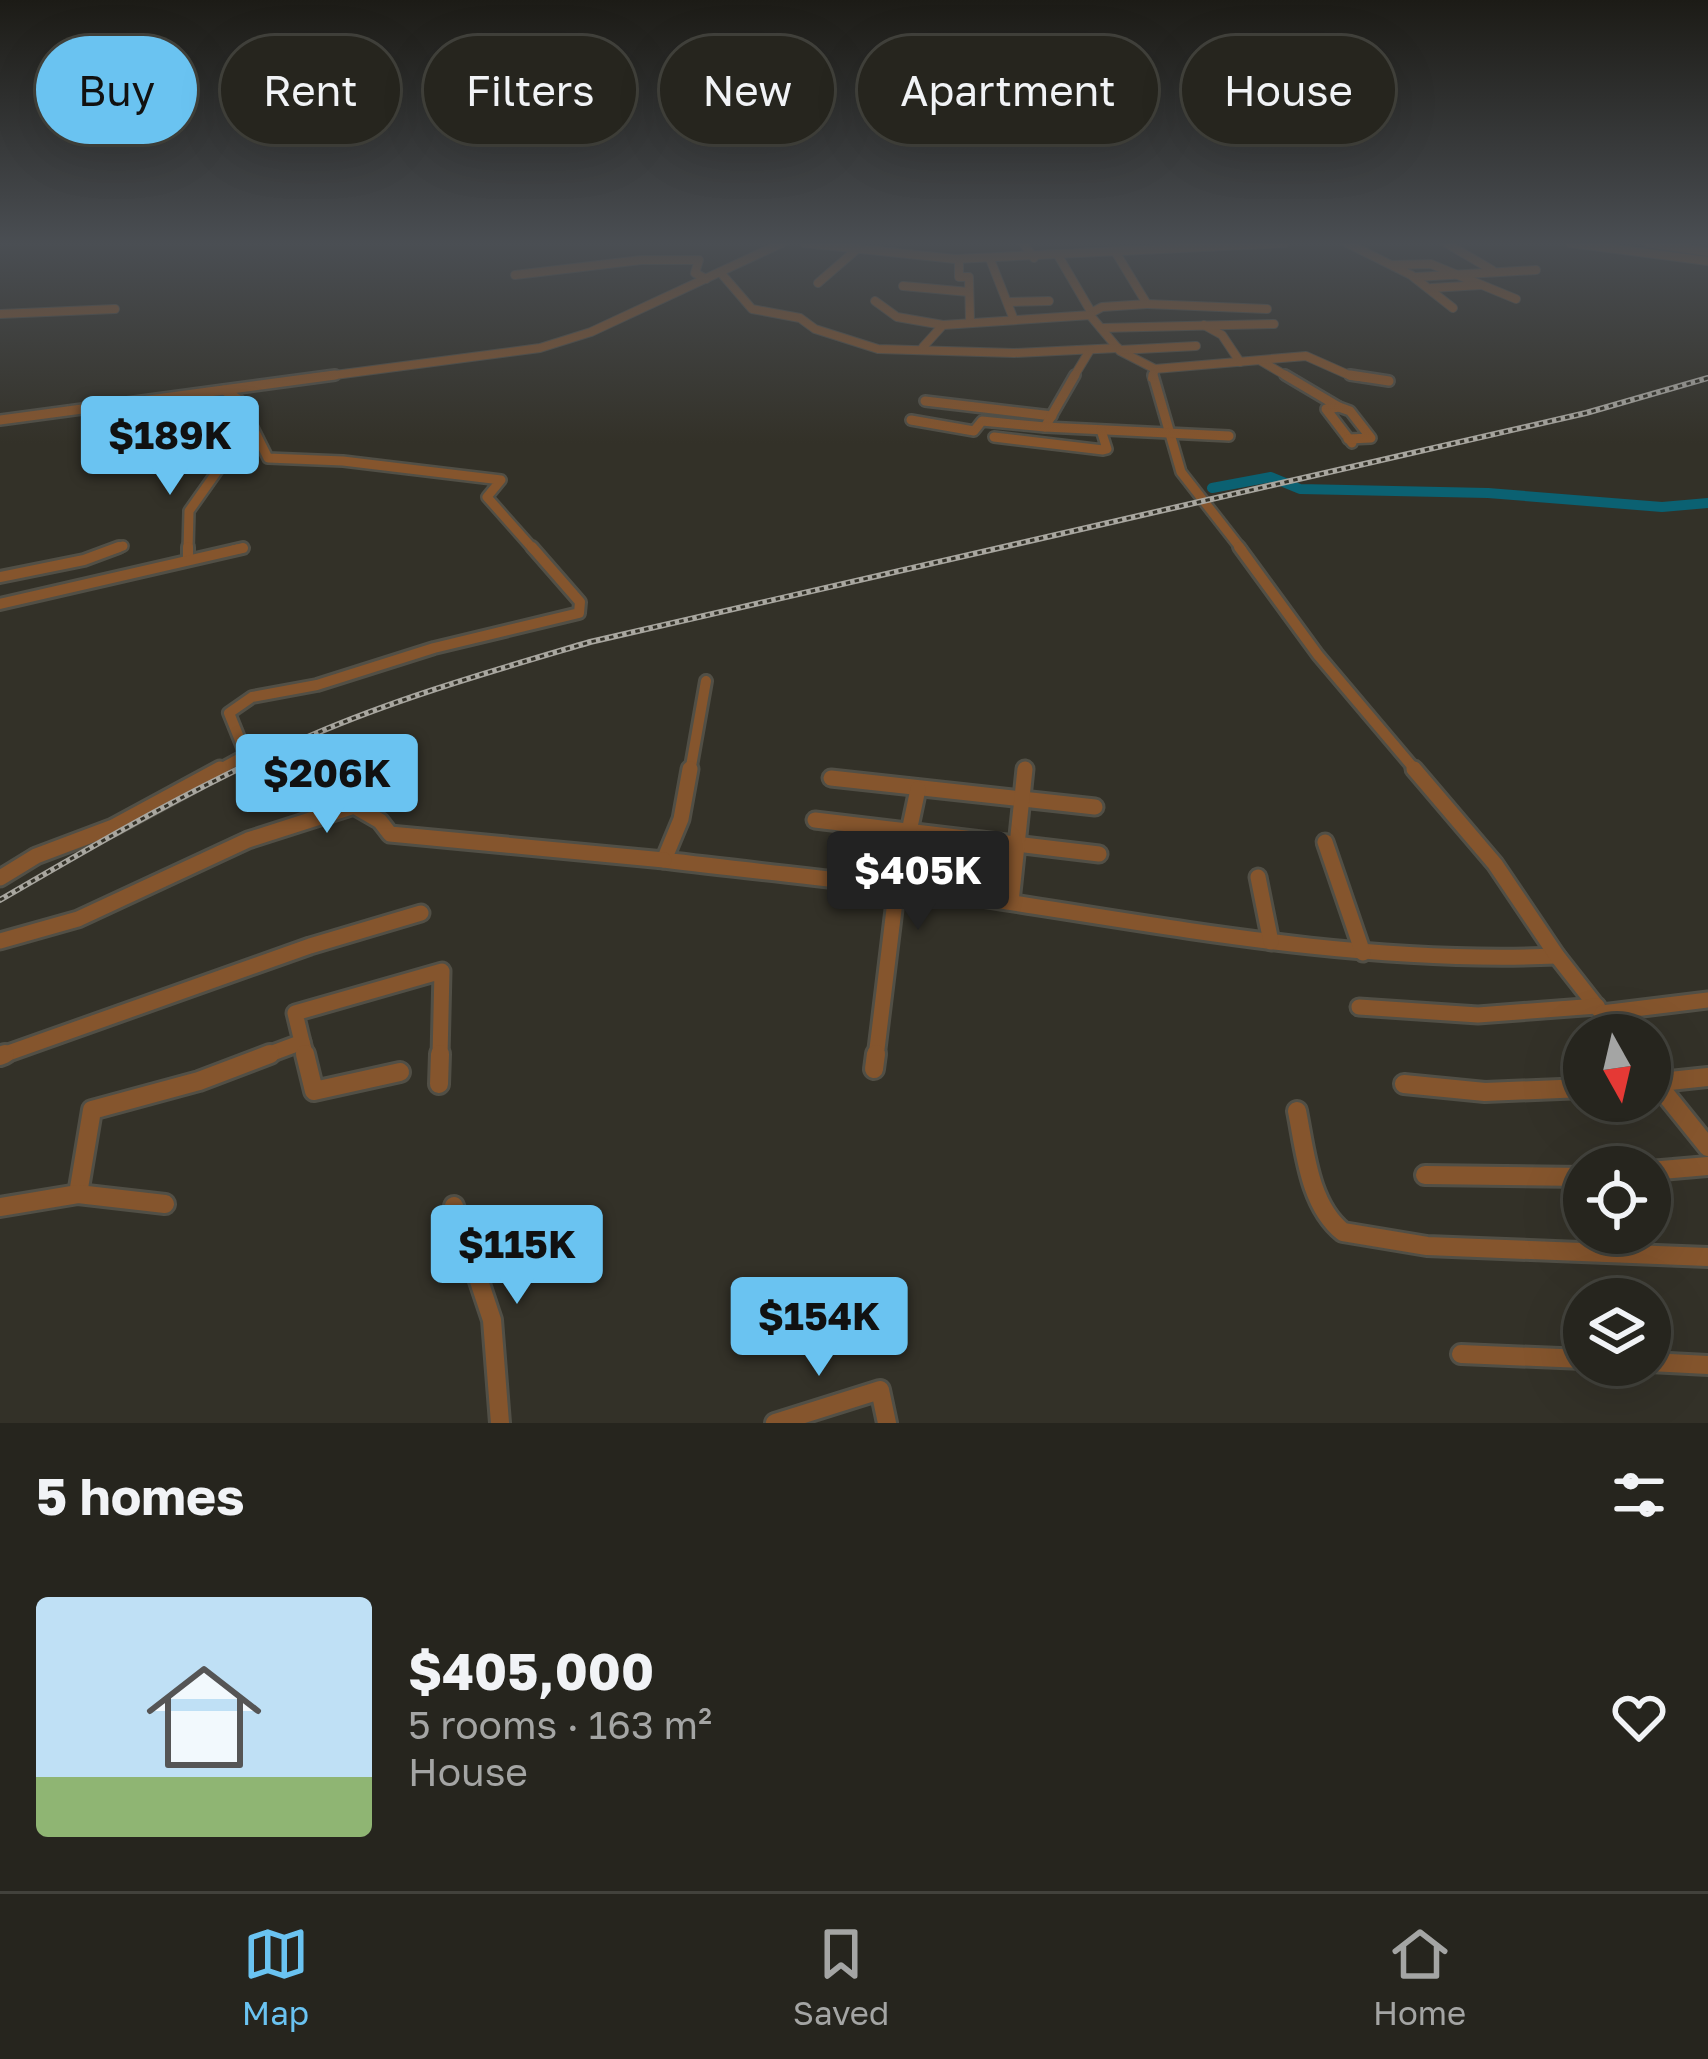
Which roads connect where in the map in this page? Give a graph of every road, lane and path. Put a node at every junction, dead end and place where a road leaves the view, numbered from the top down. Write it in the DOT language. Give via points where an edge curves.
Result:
graph roads {
  1 [pos="106,309"];
  2 [pos="640,309"];
  3 [pos="753,309"];
  4 [pos="887,309"];
  5 [pos="970,309"];
  6 [pos="1010,309"];
  7 [pos="1088,309"];
  8 [pos="1113,309"];
  9 [pos="1090,313"];
  10 [pos="0,314"];
  11 [pos="1014,320"];
  12 [pos="970,322"];
  13 [pos="1202,324"];
  14 [pos="1274,324"];
  15 [pos="943,325"];
  16 [pos="1101,328"];
  17 [pos="1196,346"];
  18 [pos="923,347"];
  19 [pos="1119,349"];
  20 [pos="1090,350"];
  21 [pos="1260,361"];
  22 [pos="1240,362"];
  23 [pos="1155,369"];
  24 [pos="1389,382"];
  25 [pos="224,390"];
  26 [pos="925,401"];
  27 [pos="1339,407"];
  28 [pos="1052,416"];
  29 [pos="0,420"];
  30 [pos="911,420"];
  31 [pos="1045,427"];
  32 [pos="1101,430"];
  33 [pos="1168,434"];
  34 [pos="1229,436"];
  35 [pos="994,437"];
  36 [pos="223,463"];
  37 [pos="122,546"];
  38 [pos="243,548"];
  39 [pos="188,560"];
  40 [pos="0,577"];
  41 [pos="0,604"];
  42 [pos="706,681"];
  43 [pos="1024,768"];
  44 [pos="831,778"];
  45 [pos="918,789"];
  46 [pos="1019,800"];
  47 [pos="1095,807"];
  48 [pos="815,820"];
  49 [pos="905,830"];
  50 [pos="1325,842"];
  51 [pos="1013,844"];
  52 [pos="1099,854"];
  53 [pos="664,860"];
  54 [pos="1258,877"];
  55 [pos="0,878"];
  56 [pos="894,890"];
  57 [pos="1011,902"];
  58 [pos="421,913"];
  59 [pos="0,941"];
  60 [pos="1271,942"];
  61 [pos="1363,953"];
  62 [pos="1557,956"];
  63 [pos="1708,1000"];
  64 [pos="1359,1007"];
  65 [pos="1600,1010"];
  66 [pos="1603,1014"];
  67 [pos="302,1042"];
  68 [pos="0,1055"];
  69 [pos="874,1069"];
  70 [pos="400,1072"];
  71 [pos="1708,1077"];
  72 [pos="1671,1079"];
  73 [pos="439,1084"];
  74 [pos="1404,1084"];
  75 [pos="1563,1089"];
  76 [pos="1671,1103"];
  77 [pos="1297,1111"];
  78 [pos="1708,1148"];
  79 [pos="1708,1166"];
  80 [pos="1671,1169"];
  81 [pos="1425,1174"];
  82 [pos="1563,1177"];
  83 [pos="78,1194"];
  84 [pos="165,1204"];
  85 [pos="454,1206"];
  86 [pos="0,1208"];
  87 [pos="1708,1257"];
  88 [pos="1461,1354"];
  89 [pos="1563,1358"];
  90 [pos="1671,1363"];
  91 [pos="1708,1365"];
  92 [pos="500,1423"];
  93 [pos="775,1423"];
  94 [pos="887,1423"];
  1 -- 10 [label="street"];
  2 -- 25 [label="street" via="540,348"];
  3 -- 18 [label="street" via="878,349"];
  4 -- 15 [label="street"];
  5 -- 12 [label="street"];
  6 -- 11 [label="street"];
  7 -- 9 [label="street"];
  8 -- 9 [label="street"];
  9 -- 11 [label="street"];
  9 -- 16 [label="street"];
  11 -- 12 [label="street"];
  12 -- 15 [label="street"];
  13 -- 14 [label="street"];
  13 -- 16 [label="street"];
  13 -- 22 [label="street" via="1222,335"];
  15 -- 18 [label="street"];
  16 -- 19 [label="street"];
  17 -- 19 [label="street"];
  18 -- 20 [label="street"];
  19 -- 20 [label="street"];
  19 -- 23 [label="street"];
  20 -- 28 [label="street"];
  21 -- 22 [label="street"];
  21 -- 24 [label="street" via="1306,356"];
  21 -- 27 [label="street"];
  22 -- 23 [label="street"];
  23 -- 33 [label="street"];
  25 -- 29 [label="street"];
  25 -- 55 [label="street" via="239,400 268,458 501,480 487,497 580,602 579,613 253,697 230,713 246,755"];
  26 -- 28 [label="street"];
  27 -- 27 [label="street" via="1350,411 1371,438 1350,441 1326,410"];
  28 -- 31 [label="street"];
  30 -- 31 [label="street" via="974,431 982,422"];
  31 -- 32 [label="street"];
  32 -- 33 [label="street"];
  32 -- 35 [label="street" via="1107,449"];
  33 -- 34 [label="street"];
  33 -- 62 [label="street" via="1200,502 1495,864"];
  36 -- 39 [label="street" via="189,511"];
  37 -- 40 [label="street"];
  38 -- 39 [label="street"];
  39 -- 41 [label="street"];
  42 -- 53 [label="street" via="681,819"];
  43 -- 46 [label="street"];
  44 -- 45 [label="street"];
  45 -- 46 [label="street"];
  45 -- 49 [label="street"];
  46 -- 47 [label="street"];
  46 -- 51 [label="street"];
  48 -- 49 [label="street"];
  49 -- 51 [label="street"];
  49 -- 56 [label="street"];
  50 -- 61 [label="street"];
  51 -- 52 [label="street"];
  51 -- 57 [label="street"];
  53 -- 56 [label="street"];
  53 -- 59 [label="street" via="390,834 354,806 302,816 89,916"];
  54 -- 60 [label="street"];
  56 -- 57 [label="street"];
  56 -- 69 [label="street"];
  57 -- 60 [label="street"];
  58 -- 68 [label="street"];
  60 -- 61 [label="street"];
  61 -- 62 [label="street"];
  62 -- 65 [label="street"];
  63 -- 65 [label="street"];
  64 -- 65 [label="street" via="1446,1018"];
  65 -- 66 [label="street"];
  67 -- 70 [label="street" via="314,1091"];
  67 -- 73 [label="street" via="295,1013 442,971"];
  67 -- 83 [label="street" via="92,1109"];
  71 -- 72 [label="street"];
  74 -- 75 [label="street"];
  76 -- 78 [label="street"];
  77 -- 87 [label="street" via="1324,1211 1342,1232 1427,1246"];
  79 -- 80 [label="street"];
  81 -- 82 [label="street"];
  83 -- 84 [label="street"];
  83 -- 86 [label="street"];
  85 -- 92 [label="street" via="492,1320"];
  88 -- 89 [label="street"];
  90 -- 91 [label="street"];
  93 -- 94 [label="street" via="880,1390"];
}
